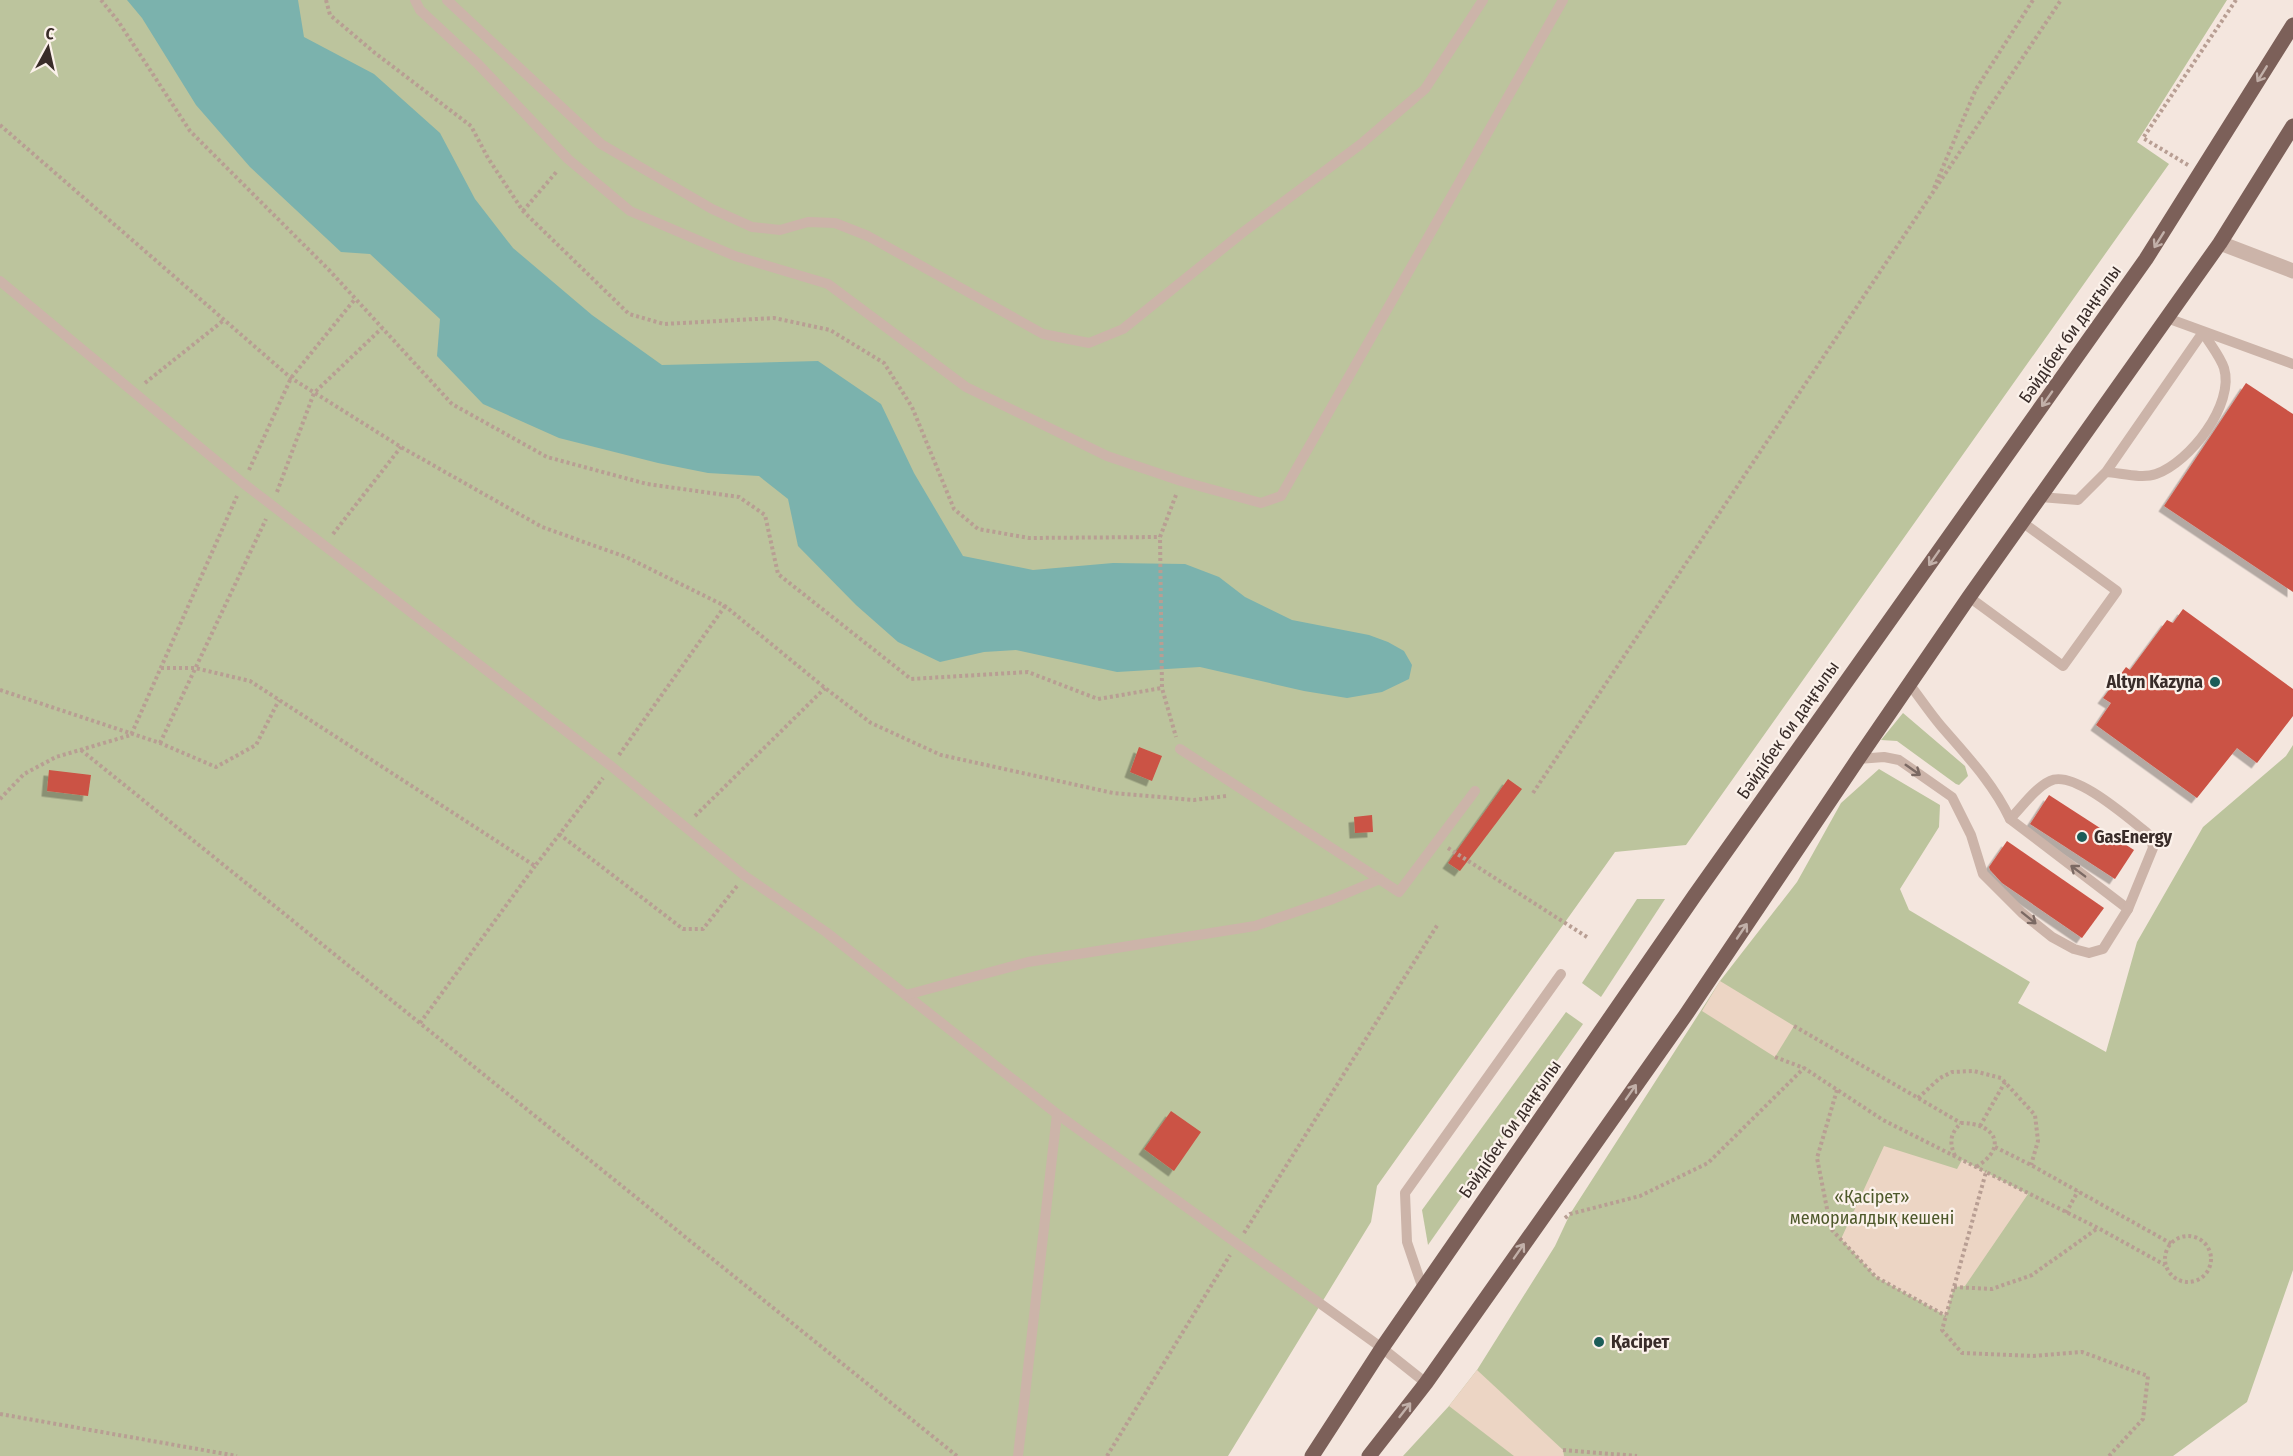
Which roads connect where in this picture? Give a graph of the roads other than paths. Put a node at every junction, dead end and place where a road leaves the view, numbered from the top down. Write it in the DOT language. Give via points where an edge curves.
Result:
graph roads {
  1 [pos="415,0"];
  2 [pos="447,0"];
  3 [pos="1482,0"];
  4 [pos="1563,0"];
  5 [pos="2293,25"];
  6 [pos="2293,126"];
  7 [pos="2220,243"];
  8 [pos="2293,271"];
  9 [pos="0,281"];
  10 [pos="2167,318"];
  11 [pos="2203,332"];
  12 [pos="2293,364"];
  13 [pos="2106,472"];
  14 [pos="2040,497"];
  15 [pos="2022,522"];
  16 [pos="1969,597"];
  17 [pos="1910,685"];
  18 [pos="1180,749"];
  19 [pos="1858,759"];
  20 [pos="1475,791"];
  21 [pos="2010,819"];
  22 [pos="1380,879"];
  23 [pos="2128,909"];
  24 [pos="1561,974"];
  25 [pos="906,995"];
  26 [pos="1057,1114"];
  27 [pos="1423,1289"];
  28 [pos="1382,1348"];
  29 [pos="1426,1383"];
  30 [pos="1018,1456"];
  31 [pos="1312,1456"];
  32 [pos="1369,1456"];
  1 -- 4 [label="lane" via="420,10 478,64 568,159 630,211 735,256 828,285 966,387 1107,456 1261,503 1281,496"];
  2 -- 3 [label="lane" via="600,144 712,209 752,227 780,230 808,222 835,223 868,236 1043,334 1089,343 1123,329 1361,144 1425,89"];
  5 -- 27 [label="main road, Бәйдібек би даңғылы, one-way" via="2146,260 1695,895"];
  6 -- 7 [label="main road"];
  7 -- 8 [label="street"];
  7 -- 10 [label="main road"];
  9 -- 25 [label="lane" via="243,483 611,766 745,876 826,932"];
  10 -- 11 [label="lane"];
  10 -- 14 [label="main road"];
  11 -- 12 [label="lane"];
  11 -- 13 [label="lane"];
  11 -- 13 [label="lane" via="2223,367 2226,384 2222,405 2200,439 2177,463 2155,474"];
  13 -- 14 [label="lane" via="2078,500"];
  14 -- 15 [label="main road"];
  15 -- 16 [label="main road"];
  15 -- 16 [label="lane" via="2117,591 2063,666"];
  16 -- 17 [label="main road"];
  17 -- 19 [label="main road"];
  17 -- 21 [label="lane" via="1988,780"];
  18 -- 22 [label="lane"];
  19 -- 23 [label="lane, one-way" via="1899,760 1952,797 1971,835 1983,874 2022,912 2074,950 2103,950"];
  29 -- 19 [label="main road, one-way" via="1685,1016"];
  20 -- 22 [label="lane" via="1399,892"];
  23 -- 21 [label="lane, one-way"];
  21 -- 23 [label="lane" via="2051,780 2061,779 2072,781 2105,801 2146,832 2153,848"];
  22 -- 25 [label="lane" via="1255,926 1028,962"];
  24 -- 27 [label="lane" via="1405,1193 1407,1242"];
  25 -- 26 [label="lane"];
  26 -- 28 [label="lane"];
  26 -- 30 [label="lane"];
  27 -- 28 [label="main road, Бәйдібек би даңғылы"];
  28 -- 29 [label="lane"];
  28 -- 31 [label="main road, Бәйдібек би даңғылы"];
  32 -- 29 [label="main road, one-way"];
}
